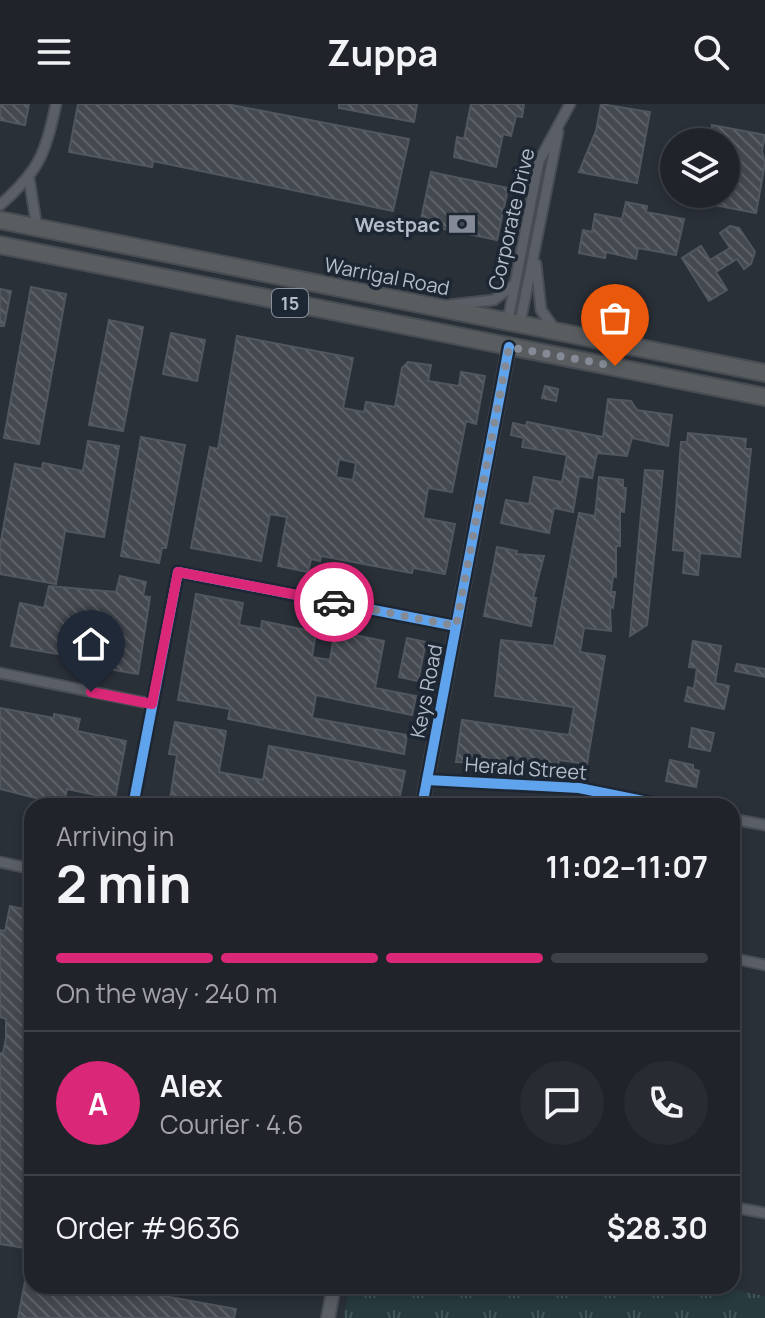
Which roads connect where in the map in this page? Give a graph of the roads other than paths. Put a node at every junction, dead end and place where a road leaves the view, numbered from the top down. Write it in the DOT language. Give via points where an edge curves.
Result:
graph roads {
  1 [pos="56,104"];
  2 [pos="570,104"];
  3 [pos="558,129"];
  4 [pos="29,178"];
  5 [pos="0,205"];
  6 [pos="528,211"];
  7 [pos="543,213"];
  8 [pos="0,220"];
  9 [pos="37,228"];
  10 [pos="81,236"];
  11 [pos="0,245"];
  12 [pos="535,253"];
  13 [pos="77,260"];
  14 [pos="515,278"];
  15 [pos="434,306"];
  16 [pos="514,321"];
  17 [pos="556,330"];
  18 [pos="509,347"];
  19 [pos="765,373"];
  20 [pos="765,397"];
  21 [pos="456,626"];
  22 [pos="0,673"];
  23 [pos="152,704"];
  24 [pos="427,780"];
  25 [pos="134,798"];
  26 [pos="424,798"];
  27 [pos="628,798"];
  28 [pos="740,820"];
  29 [pos="765,825"];
  30 [pos="0,862"];
  31 [pos="24,867"];
  32 [pos="740,960"];
  33 [pos="765,965"];
  34 [pos="740,1208"];
  35 [pos="765,1213"];
  36 [pos="332,1294"];
  37 [pos="328,1318"];
  1 -- 4 [label="street" via="46,151"];
  2 -- 3 [label="street, Corporate Drive"];
  3 -- 6 [label="street, Corporate Drive" via="542,154"];
  3 -- 7 [label="street, Corporate Drive"];
  4 -- 5 [label="street"];
  4 -- 9 [label="street"];
  6 -- 7 [label="street"];
  6 -- 14 [label="street, Corporate Drive"];
  7 -- 12 [label="street, Corporate Drive"];
  8 -- 9 [label="highway, Warrigal Road / 15"];
  9 -- 10 [label="highway, Warrigal Road / 15"];
  10 -- 13 [label="highway"];
  10 -- 15 [label="highway, Warrigal Road / 15"];
  11 -- 13 [label="highway, 15"];
  12 -- 16 [label="street, Corporate Drive"];
  12 -- 17 [label="street" via="541,310"];
  13 -- 18 [label="highway, 15"];
  14 -- 15 [label="street" via="498,299"];
  14 -- 16 [label="street, Corporate Drive"];
  15 -- 16 [label="highway, Warrigal Road / 15"];
  16 -- 17 [label="highway, Warrigal Road / 15"];
  16 -- 18 [label="highway"];
  17 -- 19 [label="highway, Warrigal Road / 15"];
  18 -- 20 [label="highway, 15"];
  18 -- 21 [label="street, Keys Road"];
  21 -- 23 [label="street" via="178,572"];
  21 -- 24 [label="street, Keys Road"];
  22 -- 23 [label="street"];
  23 -- 25 [label="street"];
  24 -- 26 [label="street, Keys Road"];
  24 -- 27 [label="street, Herald Street" via="579,788"];
  28 -- 29 [label="street"];
  30 -- 31 [label="street"];
  32 -- 33 [label="street"];
  34 -- 35 [label="street"];
  36 -- 37 [label="street"];
}
